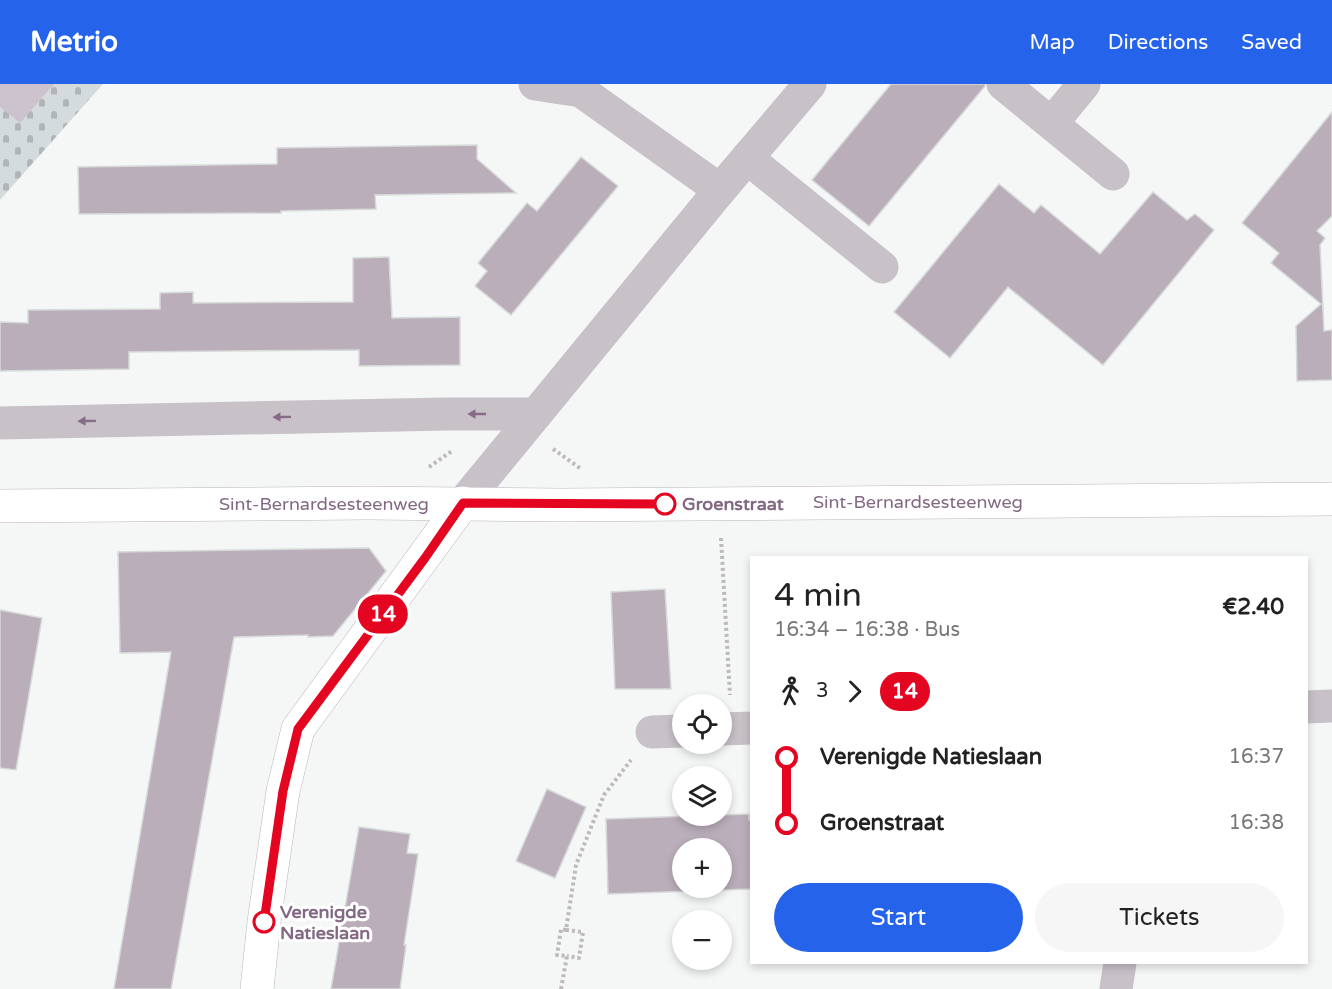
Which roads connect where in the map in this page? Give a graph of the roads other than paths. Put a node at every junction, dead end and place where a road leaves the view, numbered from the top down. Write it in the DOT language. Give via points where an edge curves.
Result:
graph roads {
  1 [pos="535,84"];
  2 [pos="810,84"];
  3 [pos="1003,84"];
  4 [pos="1084,84"];
  5 [pos="1052,123"];
  6 [pos="747,158"];
  7 [pos="1113,174"];
  8 [pos="720,190"];
  9 [pos="882,267"];
  10 [pos="536,414"];
  11 [pos="0,423"];
  12 [pos="1332,499"];
  13 [pos="463,503"];
  14 [pos="0,506"];
  15 [pos="1332,706"];
  16 [pos="1308,707"];
  17 [pos="1120,964"];
  18 [pos="257,989"];
  19 [pos="1116,989"];
  1 -- 8 [label="street" via="581,91"];
  2 -- 6 [label="street"];
  3 -- 5 [label="street"];
  4 -- 5 [label="street"];
  5 -- 7 [label="street"];
  6 -- 8 [label="street"];
  6 -- 9 [label="street"];
  8 -- 10 [label="street"];
  10 -- 11 [label="street, one-way"];
  10 -- 13 [label="street"];
  12 -- 13 [label="main road, Sint-Bernardsesteenweg"];
  13 -- 14 [label="main road, Sint-Bernardsesteenweg"];
  13 -- 18 [label="main road" via="298,729 283,791"];
  15 -- 16 [label="street"];
  17 -- 19 [label="street"];
}
